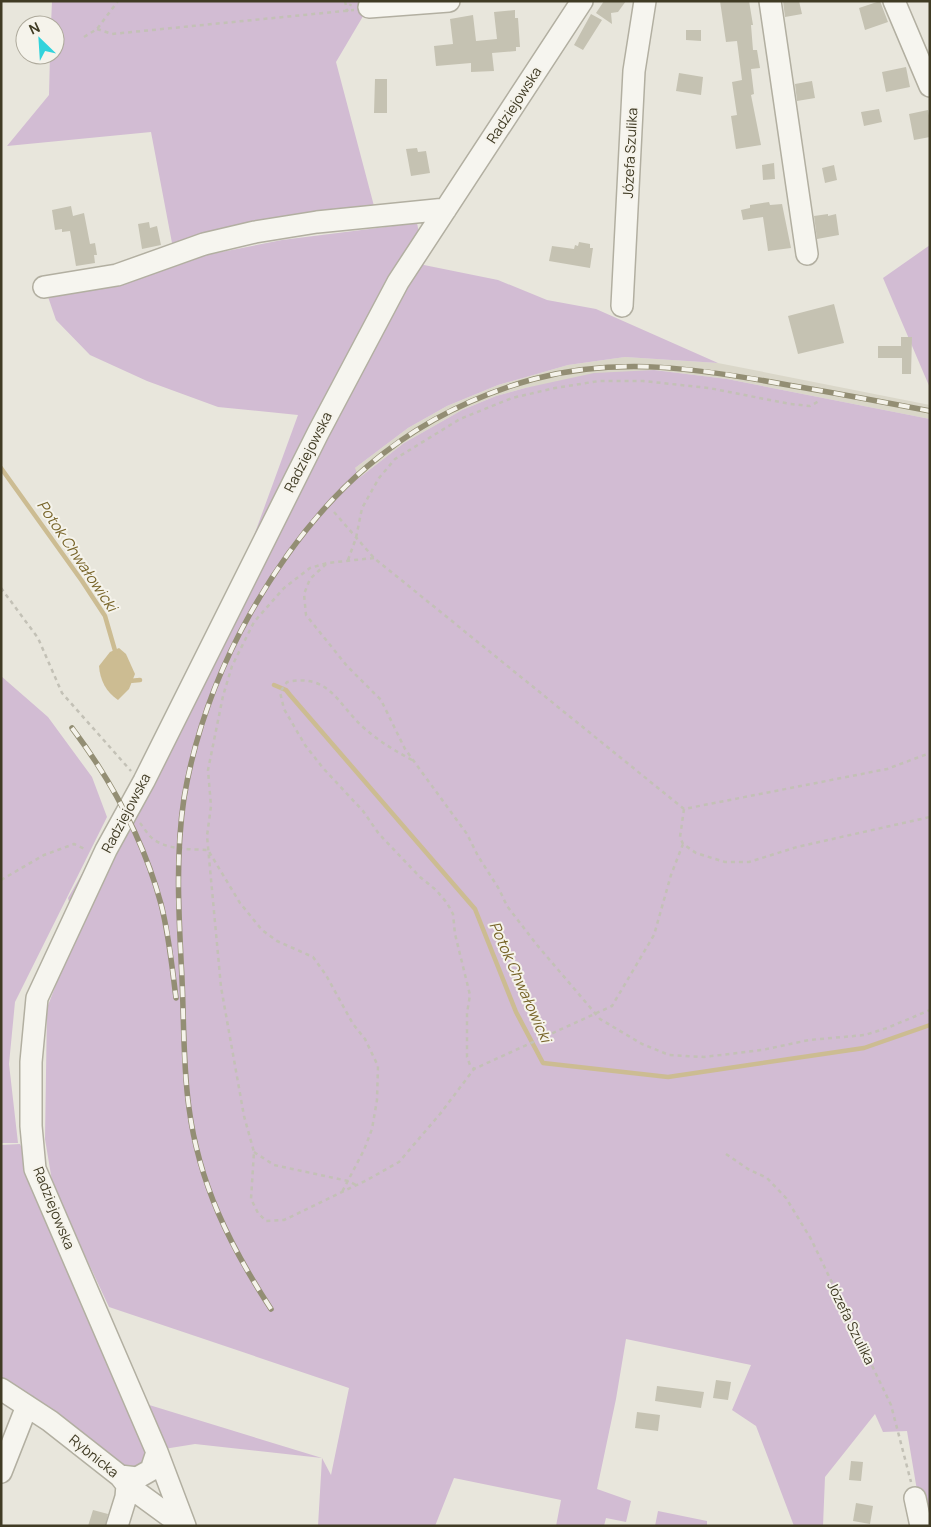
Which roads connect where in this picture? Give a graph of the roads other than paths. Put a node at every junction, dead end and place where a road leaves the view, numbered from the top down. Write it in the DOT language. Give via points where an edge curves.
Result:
graph roads {
  1 [pos="449,1"];
  2 [pos="582,1"];
  3 [pos="645,1"];
  4 [pos="770,1"];
  5 [pos="894,1"];
  6 [pos="361,4"];
  7 [pos="930,86"];
  8 [pos="446,209"];
  9 [pos="807,254"];
  10 [pos="44,288"];
  11 [pos="622,306"];
  12 [pos="1,1390"];
  13 [pos="27,1406"];
  14 [pos="157,1452"];
  15 [pos="1,1472"];
  16 [pos="124,1481"];
  17 [pos="915,1498"];
  18 [pos="117,1526"];
  19 [pos="184,1526"];
  20 [pos="920,1526"];
  1 -- 6 [label="street"];
  2 -- 8 [label="street, Radziejowska"];
  3 -- 11 [label="street, Józefa Szulika" via="634,71"];
  4 -- 9 [label="street"];
  5 -- 7 [label="street"];
  8 -- 10 [label="street" via="317,222 255,232 204,244 117,275"];
  8 -- 14 [label="street, Radziejowska" via="398,282 356,360 103,857 37,998 31,1062 35,1169"];
  12 -- 13 [label="street, Rybnicka"];
  13 -- 15 [label="street"];
  13 -- 16 [label="street, Rybnicka"];
  14 -- 16 [label="street" via="151,1470"];
  14 -- 19 [label="street, Radziejowska"];
  16 -- 18 [label="street" via="126,1498"];
  16 -- 19 [label="street, Rybnicka"];
  17 -- 20 [label="street"];
}
